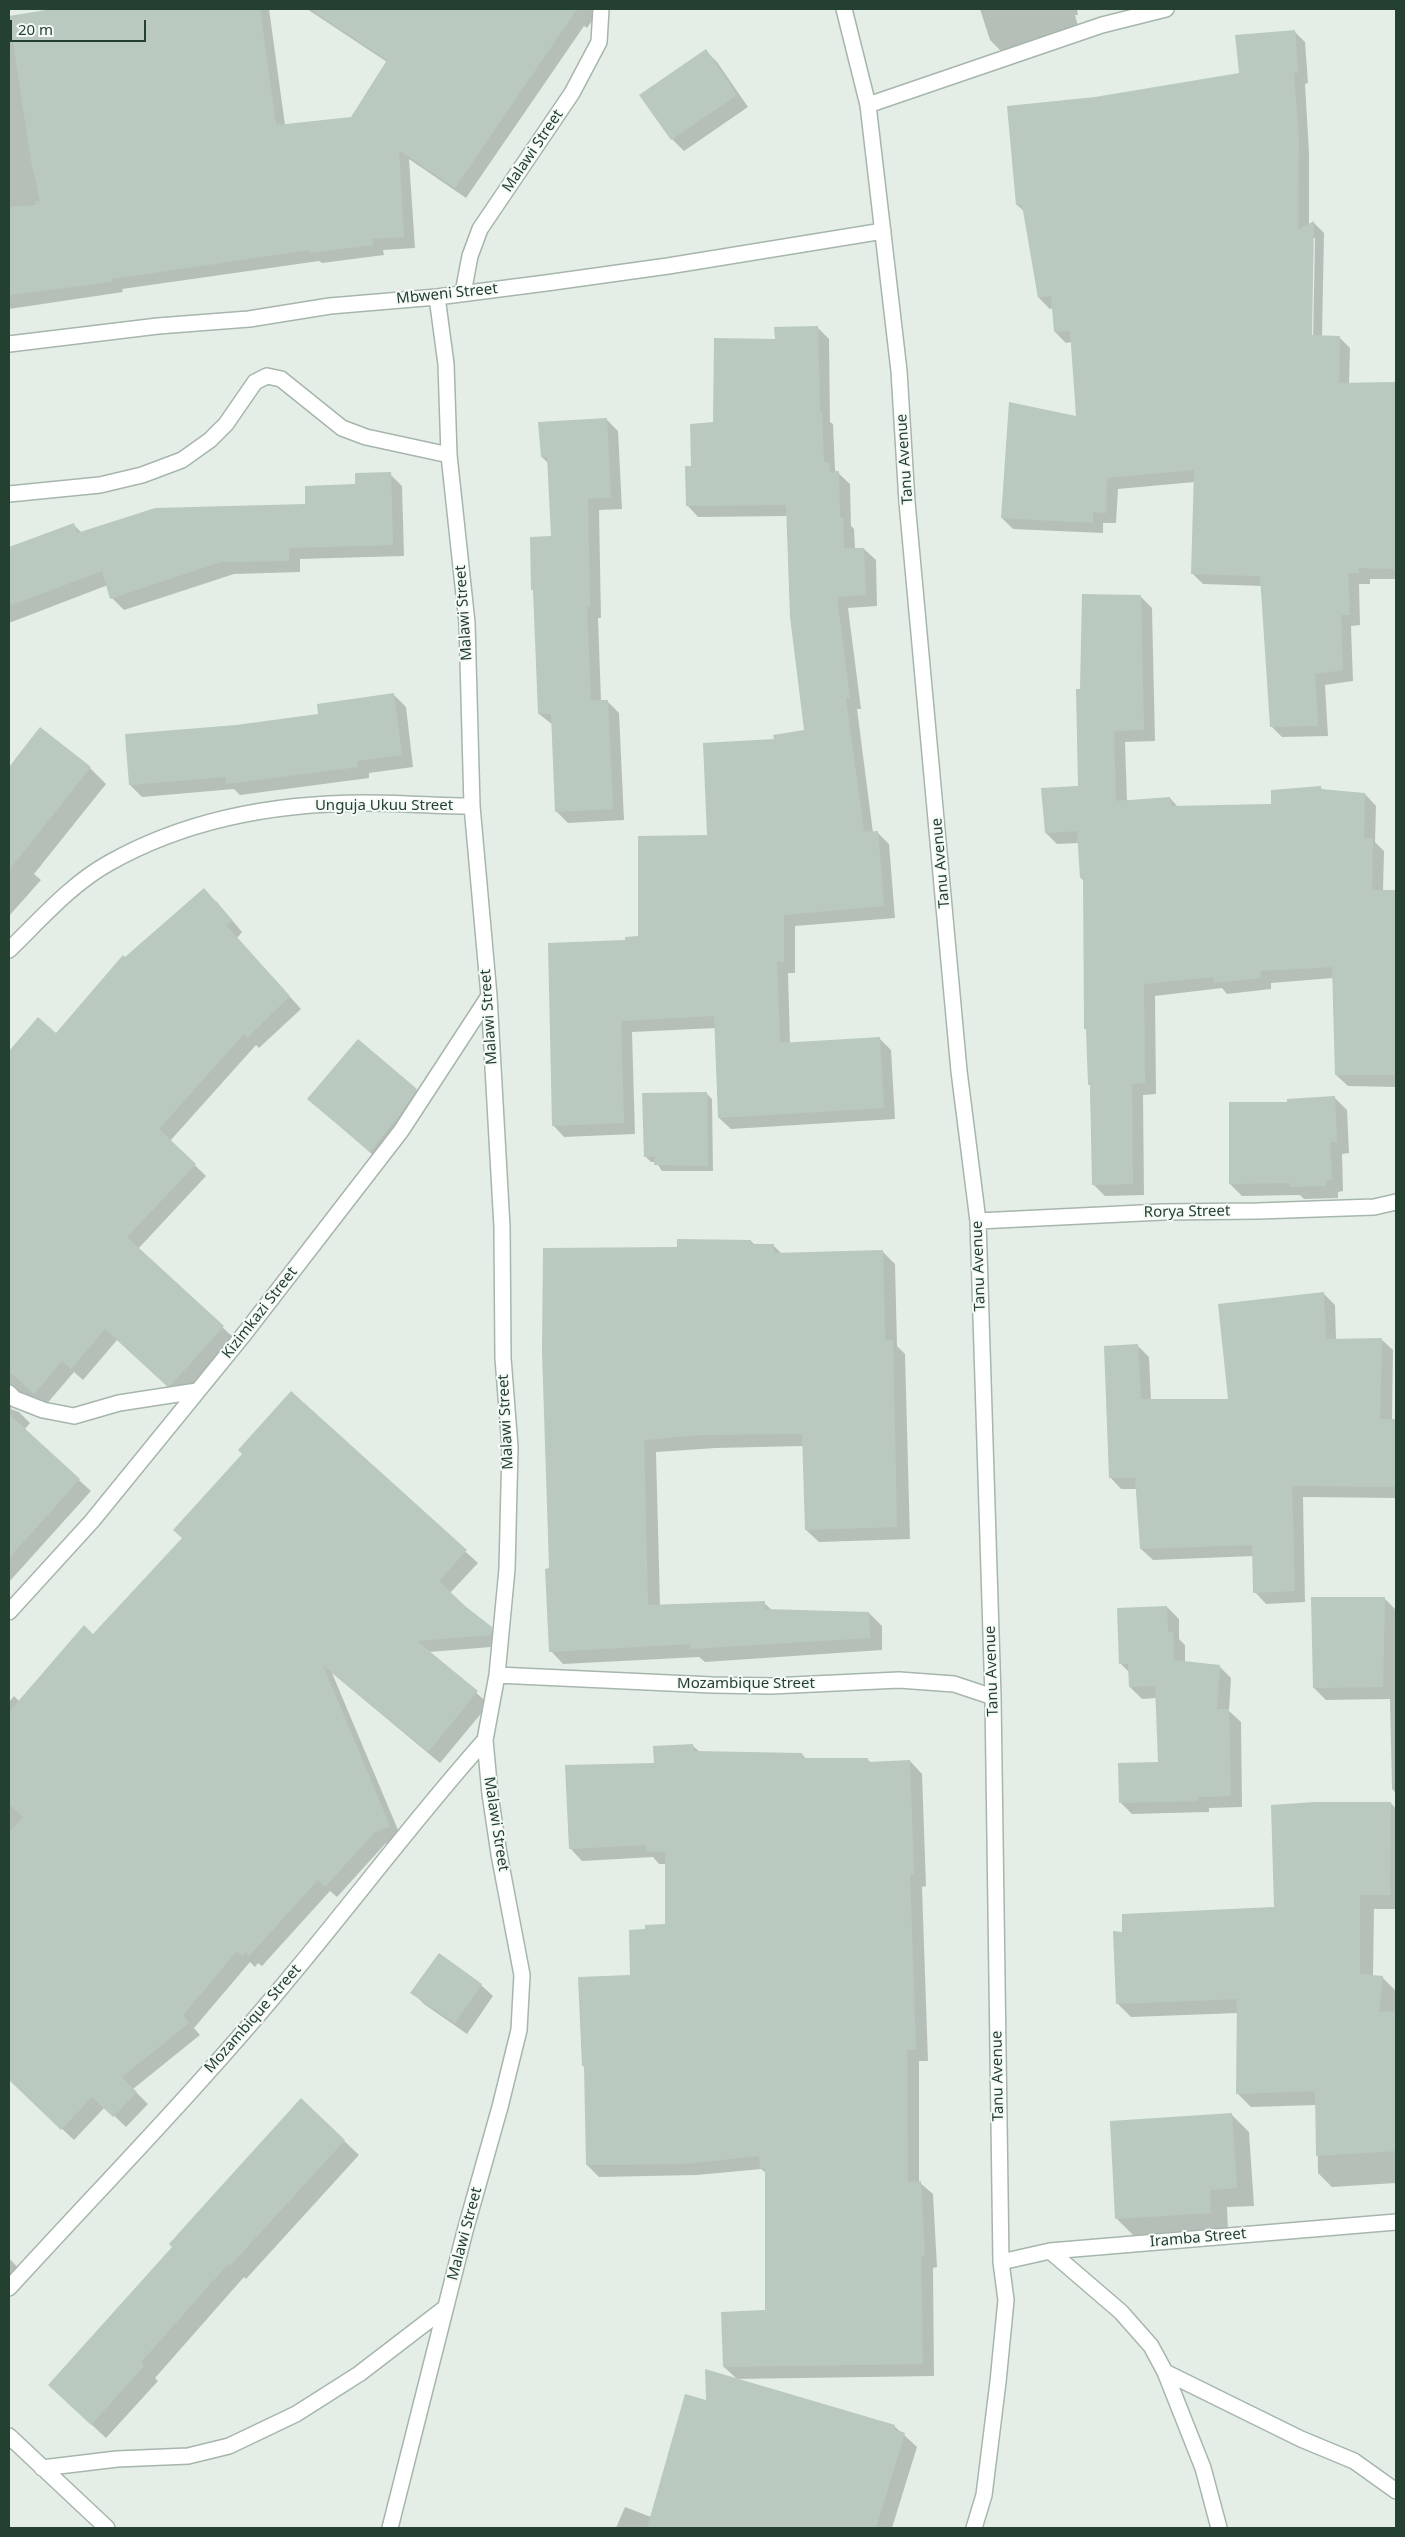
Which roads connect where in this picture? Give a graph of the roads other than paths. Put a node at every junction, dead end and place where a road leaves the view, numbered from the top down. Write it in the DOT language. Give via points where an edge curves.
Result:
graph roads {
  1 [pos="601,9"];
  2 [pos="844,9"];
  3 [pos="1166,9"];
  4 [pos="868,105"];
  5 [pos="883,230"];
  6 [pos="463,293"];
  7 [pos="437,296"];
  8 [pos="9,344"];
  9 [pos="449,455"];
  10 [pos="9,494"];
  11 [pos="472,806"];
  12 [pos="9,950"];
  13 [pos="489,996"];
  14 [pos="1396,1202"];
  15 [pos="978,1221"];
  16 [pos="197,1391"];
  17 [pos="9,1394"];
  18 [pos="9,1612"];
  19 [pos="497,1675"];
  20 [pos="993,1697"];
  21 [pos="485,1740"];
  22 [pos="1396,2222"];
  23 [pos="1050,2251"];
  24 [pos="1001,2262"];
  25 [pos="9,2288"];
  26 [pos="445,2308"];
  27 [pos="1165,2372"];
  28 [pos="9,2436"];
  29 [pos="42,2468"];
  30 [pos="1396,2491"];
  31 [pos="107,2528"];
  32 [pos="390,2528"];
  33 [pos="974,2528"];
  34 [pos="1219,2528"];
  1 -- 6 [label="street, Malawi Street" via="599,42 572,93 480,229 470,256"];
  2 -- 4 [label="street, Tanu Avenue"];
  3 -- 4 [label="street" via="1102,25"];
  4 -- 5 [label="street, Tanu Avenue"];
  5 -- 6 [label="street, Mbweni Street" via="668,266"];
  5 -- 15 [label="street, Tanu Avenue" via="899,371 907,502 959,1071"];
  6 -- 7 [label="street, Mbweni Street"];
  7 -- 8 [label="street, Mbweni Street"];
  7 -- 9 [label="street, Malawi Street" via="446,364"];
  9 -- 10 [label="street" via="366,437 342,428 281,379 267,376 255,382 226,424 210,440 182,460 100,485"];
  9 -- 11 [label="street, Malawi Street" via="466,607"];
  11 -- 12 [label="street, Unguja Ukuu Street" via="366,803 303,806 263,810 186,828 108,863 63,897"];
  11 -- 13 [label="street, Malawi Street"];
  13 -- 16 [label="street, Kizimkazi Street" via="401,1131"];
  13 -- 19 [label="street, Malawi Street" via="502,1227 503,1358 510,1447 507,1569"];
  14 -- 15 [label="street, Rorya Street" via="1374,1207"];
  15 -- 20 [label="street, Tanu Avenue"];
  16 -- 17 [label="street" via="118,1403 74,1416 43,1410"];
  16 -- 18 [label="street, Kizimkazi Street" via="92,1521"];
  19 -- 20 [label="street, Mozambique Street" via="771,1686 899,1680 954,1684"];
  19 -- 21 [label="street, Malawi Street"];
  20 -- 24 [label="street, Tanu Avenue"];
  21 -- 25 [label="street, Mozambique Street" via="428,1803 295,1971 194,2089"];
  21 -- 26 [label="street, Malawi Street" via="495,1828 522,1975 519,2030"];
  22 -- 23 [label="street, Iramba Street"];
  23 -- 24 [label="street, Iramba Street"];
  23 -- 27 [label="street" via="1121,2312 1151,2346"];
  24 -- 33 [label="street, Tanu Avenue" via="1006,2300 998,2382 984,2495"];
  26 -- 29 [label="street" via="359,2374 296,2414 229,2446 188,2456 117,2459"];
  26 -- 32 [label="street, Malawi Street"];
  27 -- 30 [label="street" via="1301,2439 1354,2461"];
  27 -- 34 [label="street" via="1203,2468"];
  28 -- 29 [label="street"];
  29 -- 31 [label="street"];
}
